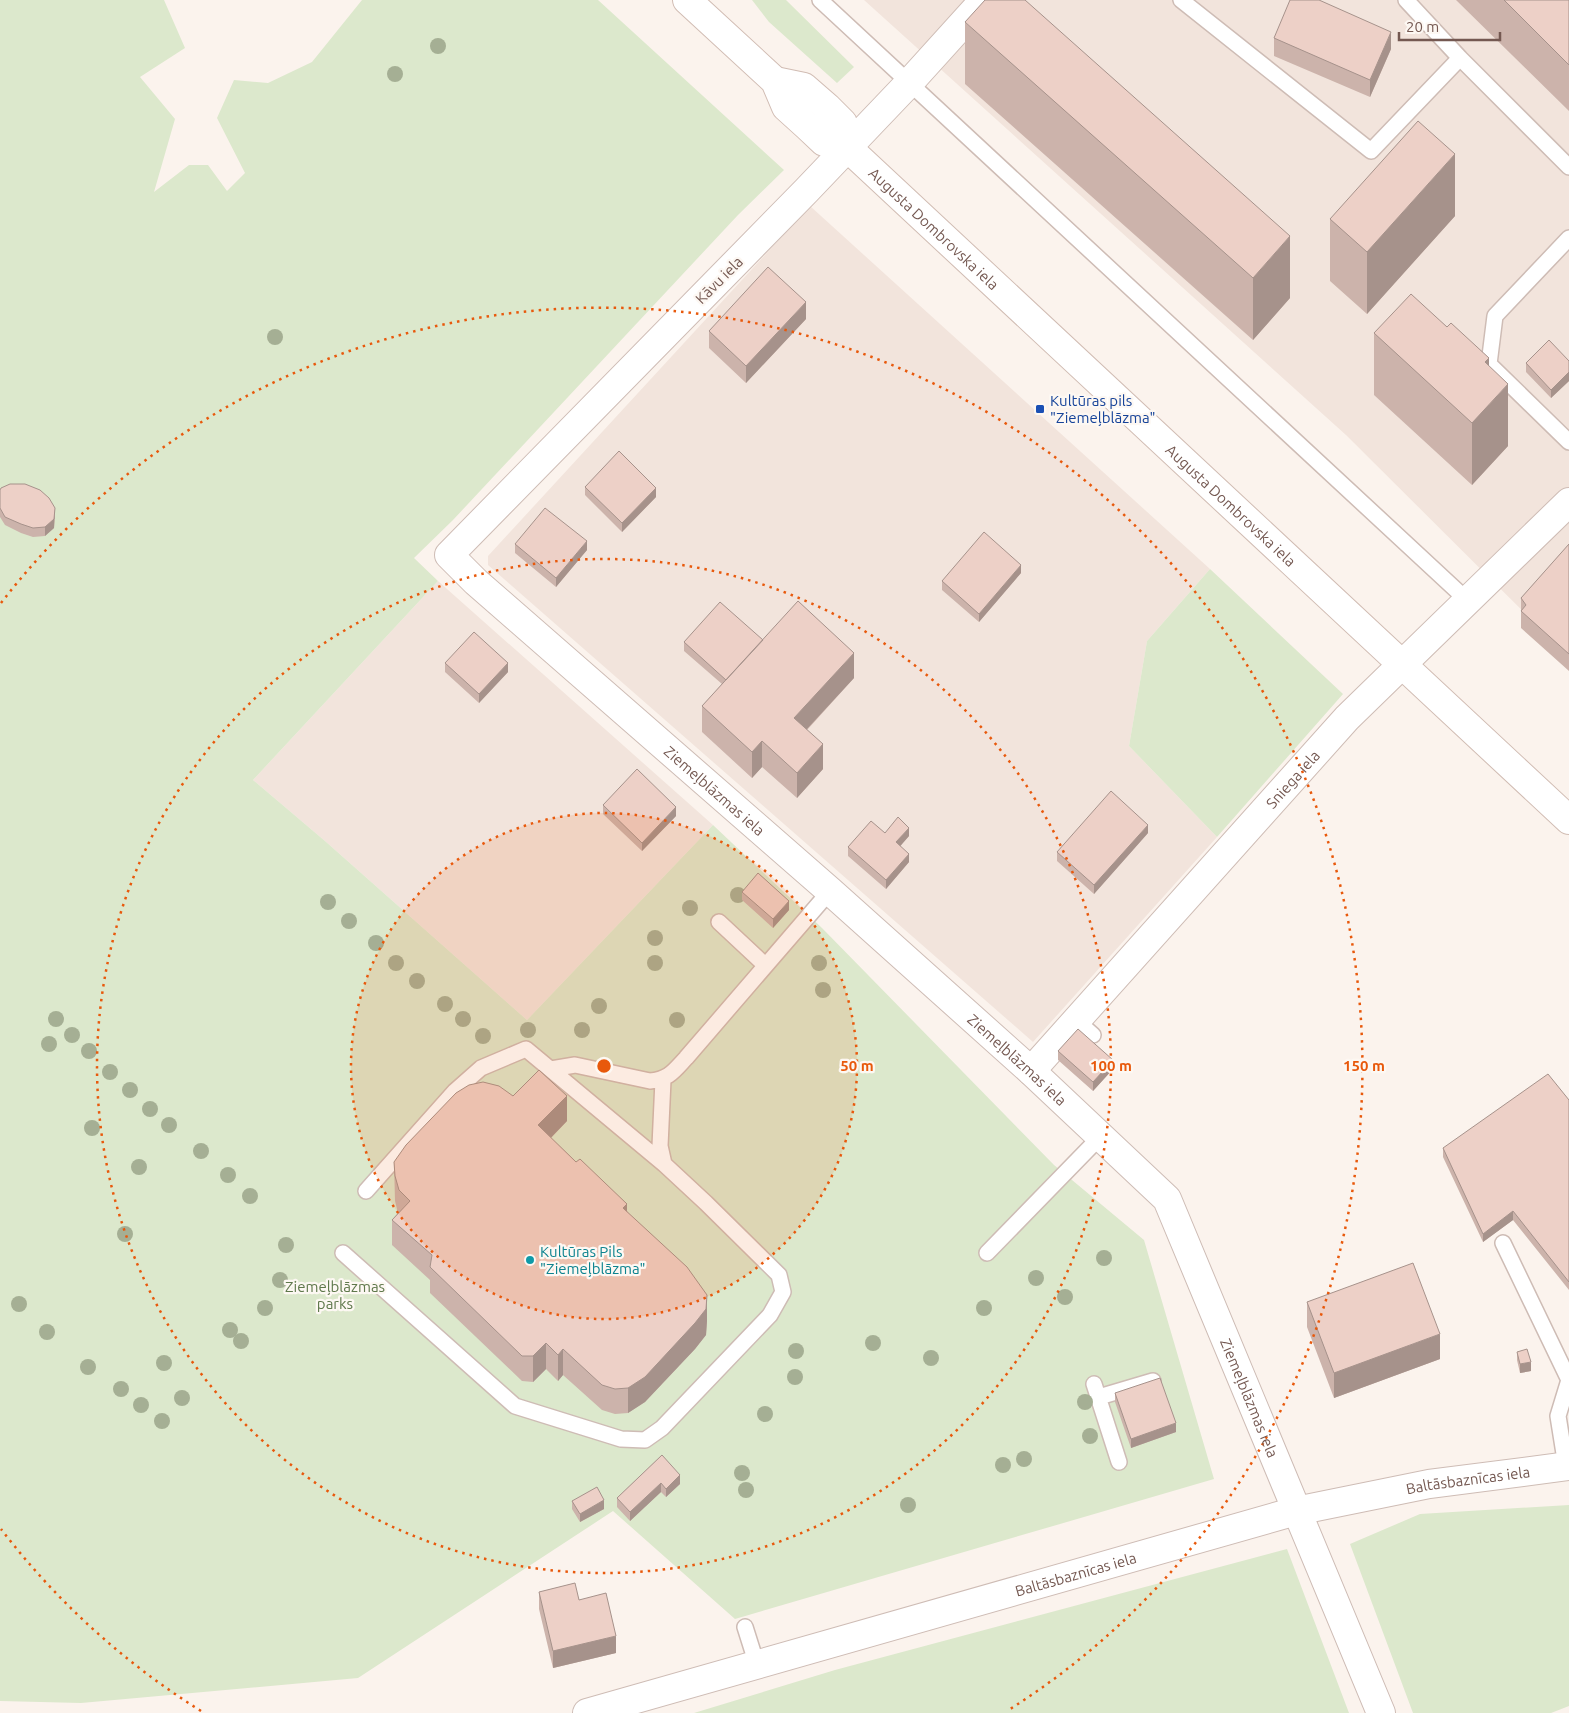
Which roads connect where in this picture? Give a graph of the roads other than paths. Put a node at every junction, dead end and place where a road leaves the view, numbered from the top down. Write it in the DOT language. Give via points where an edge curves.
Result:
graph roads {
  1 [pos="687,0"];
  2 [pos="820,0"];
  3 [pos="984,0"];
  4 [pos="1181,0"];
  5 [pos="1406,0"];
  6 [pos="1460,58"];
  7 [pos="909,83"];
  8 [pos="848,148"];
  9 [pos="1569,167"];
  10 [pos="1569,238"];
  11 [pos="1569,442"];
  12 [pos="1569,502"];
  13 [pos="449,555"];
  14 [pos="1468,600"];
  15 [pos="1402,666"];
  16 [pos="1569,820"];
  17 [pos="830,891"];
  18 [pos="719,922"];
  19 [pos="765,965"];
  20 [pos="551,1069"];
  21 [pos="1031,1071"];
  22 [pos="662,1080"];
  23 [pos="1101,1136"];
  24 [pos="664,1164"];
  25 [pos="366,1191"];
  26 [pos="1503,1243"];
  27 [pos="344,1253"];
  28 [pos="987,1253"];
  29 [pos="1159,1379"];
  30 [pos="1119,1462"];
  31 [pos="1568,1466"];
  32 [pos="1296,1511"];
  33 [pos="745,1627"];
  34 [pos="757,1665"];
  35 [pos="588,1713"];
  36 [pos="1381,1713"];
  1 -- 8 [label="street" via="775,81 804,87 826,106 843,123"];
  2 -- 7 [label="lane"];
  3 -- 7 [label="street, Kāvu iela"];
  4 -- 6 [label="lane" via="1371,151"];
  5 -- 6 [label="lane"];
  6 -- 9 [label="lane"];
  7 -- 8 [label="street, Kāvu iela"];
  7 -- 14 [label="lane"];
  8 -- 13 [label="street, Kāvu iela"];
  8 -- 15 [label="street, Augusta Dombrovska iela"];
  10 -- 11 [label="lane" via="1495,316 1489,364"];
  12 -- 14 [label="street, Sniega iela"];
  13 -- 17 [label="street, Ziemeļblāzmas iela"];
  14 -- 15 [label="street, Sniega iela"];
  15 -- 16 [label="street, Augusta Dombrovska iela"];
  15 -- 21 [label="street, Sniega iela" via="1347,718 1084,1028"];
  17 -- 19 [label="lane"];
  17 -- 21 [label="street, Ziemeļblāzmas iela"];
  18 -- 19 [label="lane"];
  19 -- 22 [label="lane" via="674,1072"];
  20 -- 22 [label="lane" via="575,1065 650,1081"];
  20 -- 24 [label="lane"];
  20 -- 25 [label="lane" via="526,1048 480,1068"];
  21 -- 23 [label="street, Ziemeļblāzmas iela"];
  22 -- 24 [label="lane" via="660,1146"];
  23 -- 28 [label="lane"];
  23 -- 32 [label="street, Ziemeļblāzmas iela" via="1168,1199"];
  24 -- 27 [label="lane" via="779,1275 783,1292 770,1315 662,1428 645,1440 621,1440 515,1406"];
  26 -- 31 [label="lane" via="1569,1380 1558,1416"];
  29 -- 30 [label="lane" via="1096,1390"];
  31 -- 32 [label="street, Baltāsbaznīcas iela" via="1430,1484"];
  32 -- 34 [label="street, Baltāsbaznīcas iela"];
  32 -- 36 [label="street, Ziemeļblāzmas iela"];
  33 -- 34 [label="lane"];
  34 -- 35 [label="street, Baltāsbaznīcas iela"];
}
